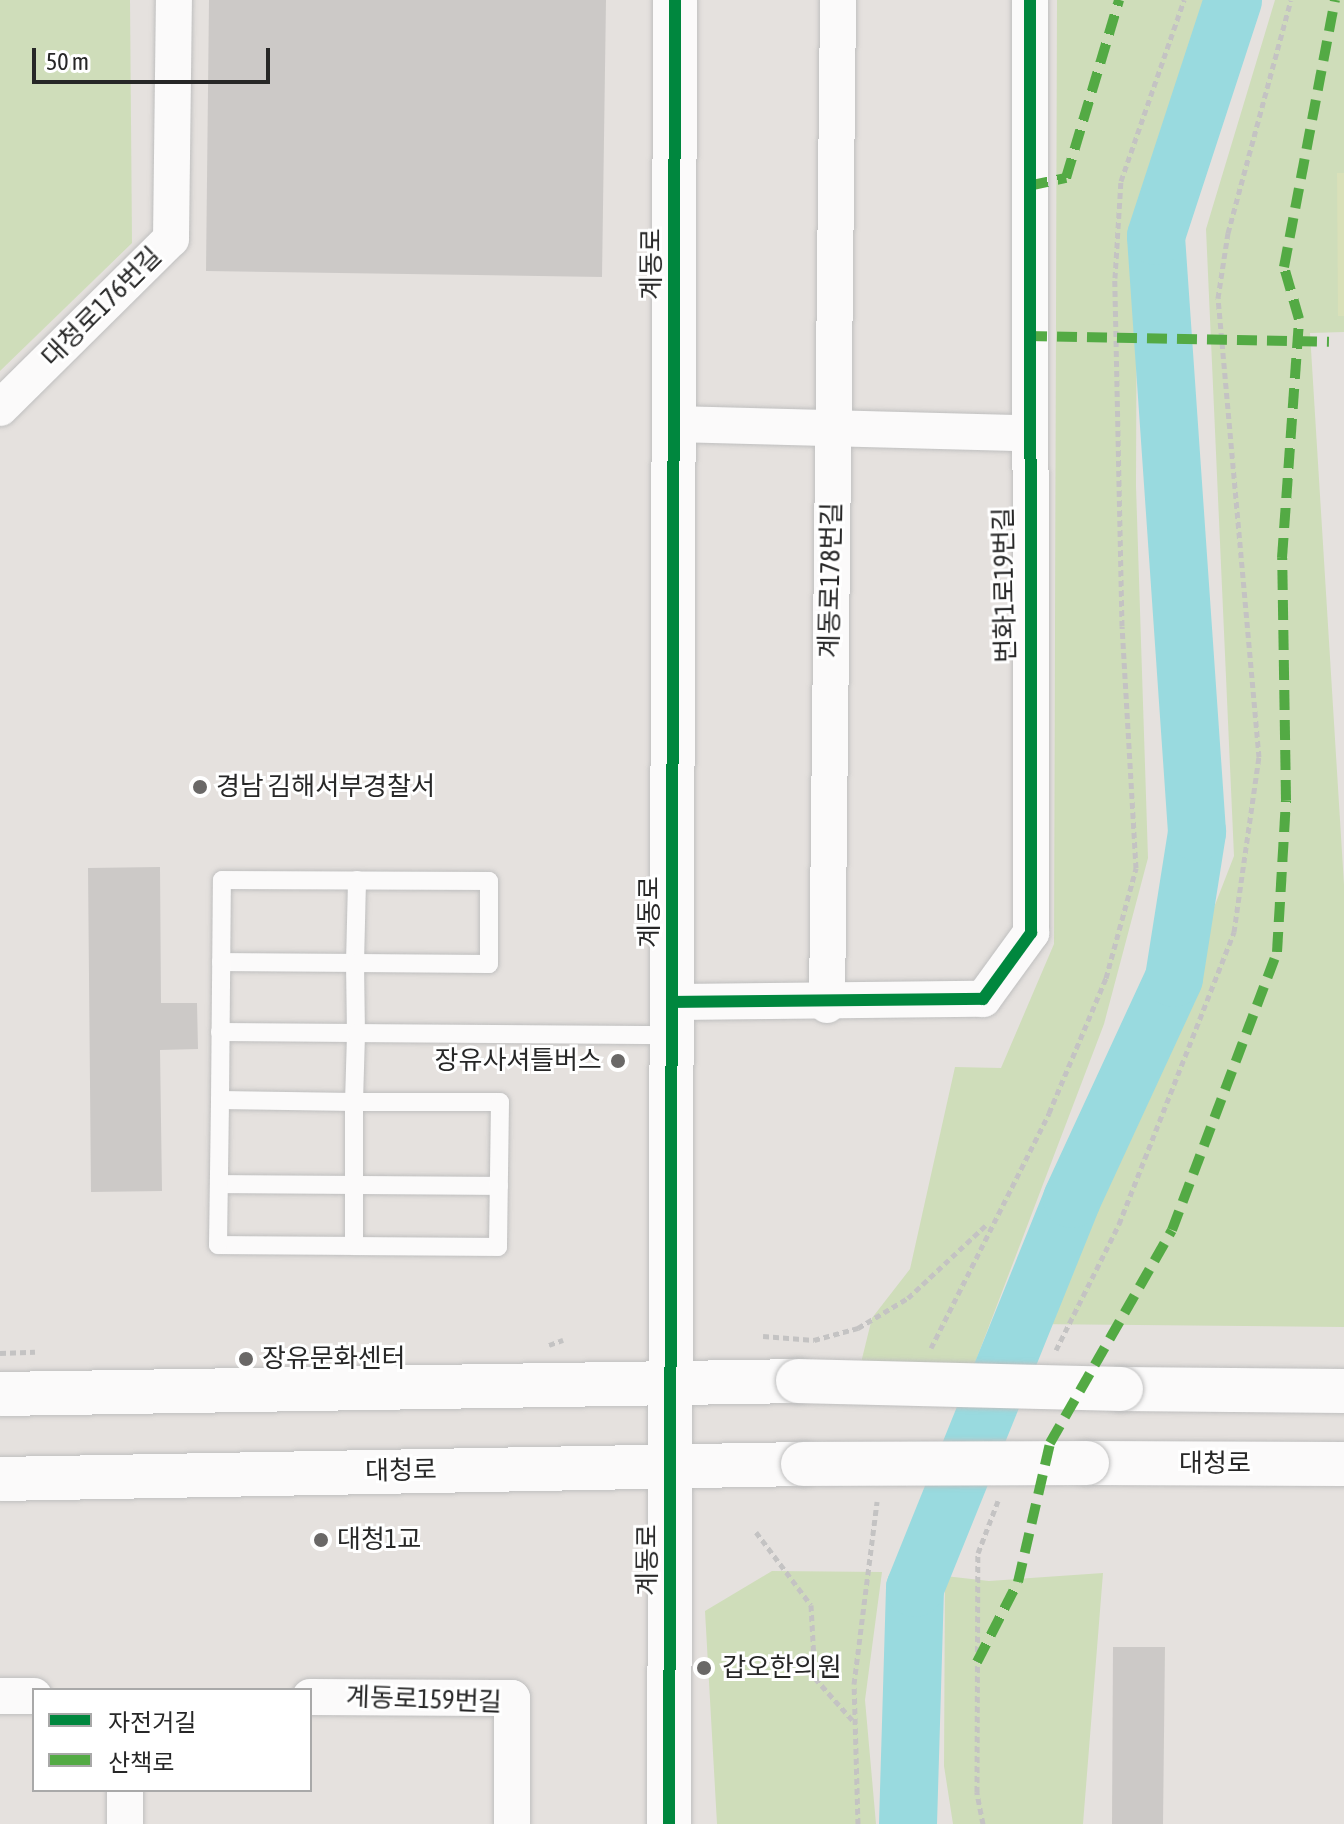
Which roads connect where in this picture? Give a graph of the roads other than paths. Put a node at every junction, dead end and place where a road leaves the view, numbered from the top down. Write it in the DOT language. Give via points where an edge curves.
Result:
graph roads {
  1 [pos="174,0"];
  2 [pos="675,0"];
  3 [pos="838,0"];
  4 [pos="1030,0"];
  5 [pos="0,408"];
  6 [pos="673,424"];
  7 [pos="834,427"];
  8 [pos="1026,433"];
  9 [pos="357,880"];
  10 [pos="221,962"];
  11 [pos="355,963"];
  12 [pos="827,1005"];
  13 [pos="672,1019"];
  14 [pos="220,1032"];
  15 [pos="356,1033"];
  16 [pos="220,1100"];
  17 [pos="354,1102"];
  18 [pos="219,1184"];
  19 [pos="354,1185"];
  20 [pos="499,1186"];
  21 [pos="354,1246"];
  22 [pos="670,1380"];
  23 [pos="1344,1391"];
  24 [pos="0,1394"];
  25 [pos="1344,1464"];
  26 [pos="670,1468"];
  27 [pos="0,1479"];
  28 [pos="0,1696"];
  29 [pos="32,1696"];
  30 [pos="312,1697"];
  31 [pos="125,1792"];
  32 [pos="125,1824"];
  33 [pos="512,1824"];
  34 [pos="669,1824"];
  1 -- 5 [label="street, 대청로176번길" via="171,239"];
  2 -- 6 [label="main road, 계동로"];
  3 -- 7 [label="street, 계동로178번길"];
  4 -- 8 [label="street, 번화1로19번길"];
  6 -- 7 [label="street"];
  6 -- 13 [label="main road, 계동로"];
  7 -- 8 [label="street"];
  7 -- 12 [label="street, 계동로178번길"];
  8 -- 12 [label="street, 번화1로19번길" via="1031,933 983,999"];
  9 -- 10 [label="lane" via="222,880"];
  9 -- 11 [label="lane"];
  9 -- 11 [label="lane" via="489,881 489,964"];
  10 -- 11 [label="lane"];
  10 -- 14 [label="lane"];
  11 -- 15 [label="lane"];
  12 -- 13 [label="street"];
  13 -- 15 [label="lane"];
  13 -- 22 [label="main road, 계동로"];
  14 -- 15 [label="lane"];
  14 -- 16 [label="lane"];
  15 -- 17 [label="lane"];
  16 -- 17 [label="lane"];
  16 -- 18 [label="lane"];
  17 -- 19 [label="lane"];
  17 -- 20 [label="lane" via="500,1102"];
  18 -- 19 [label="lane"];
  18 -- 21 [label="lane" via="218,1245"];
  19 -- 20 [label="lane"];
  19 -- 21 [label="lane"];
  20 -- 21 [label="lane" via="498,1247"];
  22 -- 23 [label="main road, bridge"];
  22 -- 24 [label="main road"];
  22 -- 26 [label="main road, 계동로"];
  25 -- 26 [label="main road, 대청로, bridge"];
  26 -- 27 [label="main road, 대청로"];
  26 -- 34 [label="main road, 계동로"];
  28 -- 29 [label="street"];
  30 -- 33 [label="street, 계동로159번길" via="512,1698"];
  31 -- 32 [label="street"];
}
